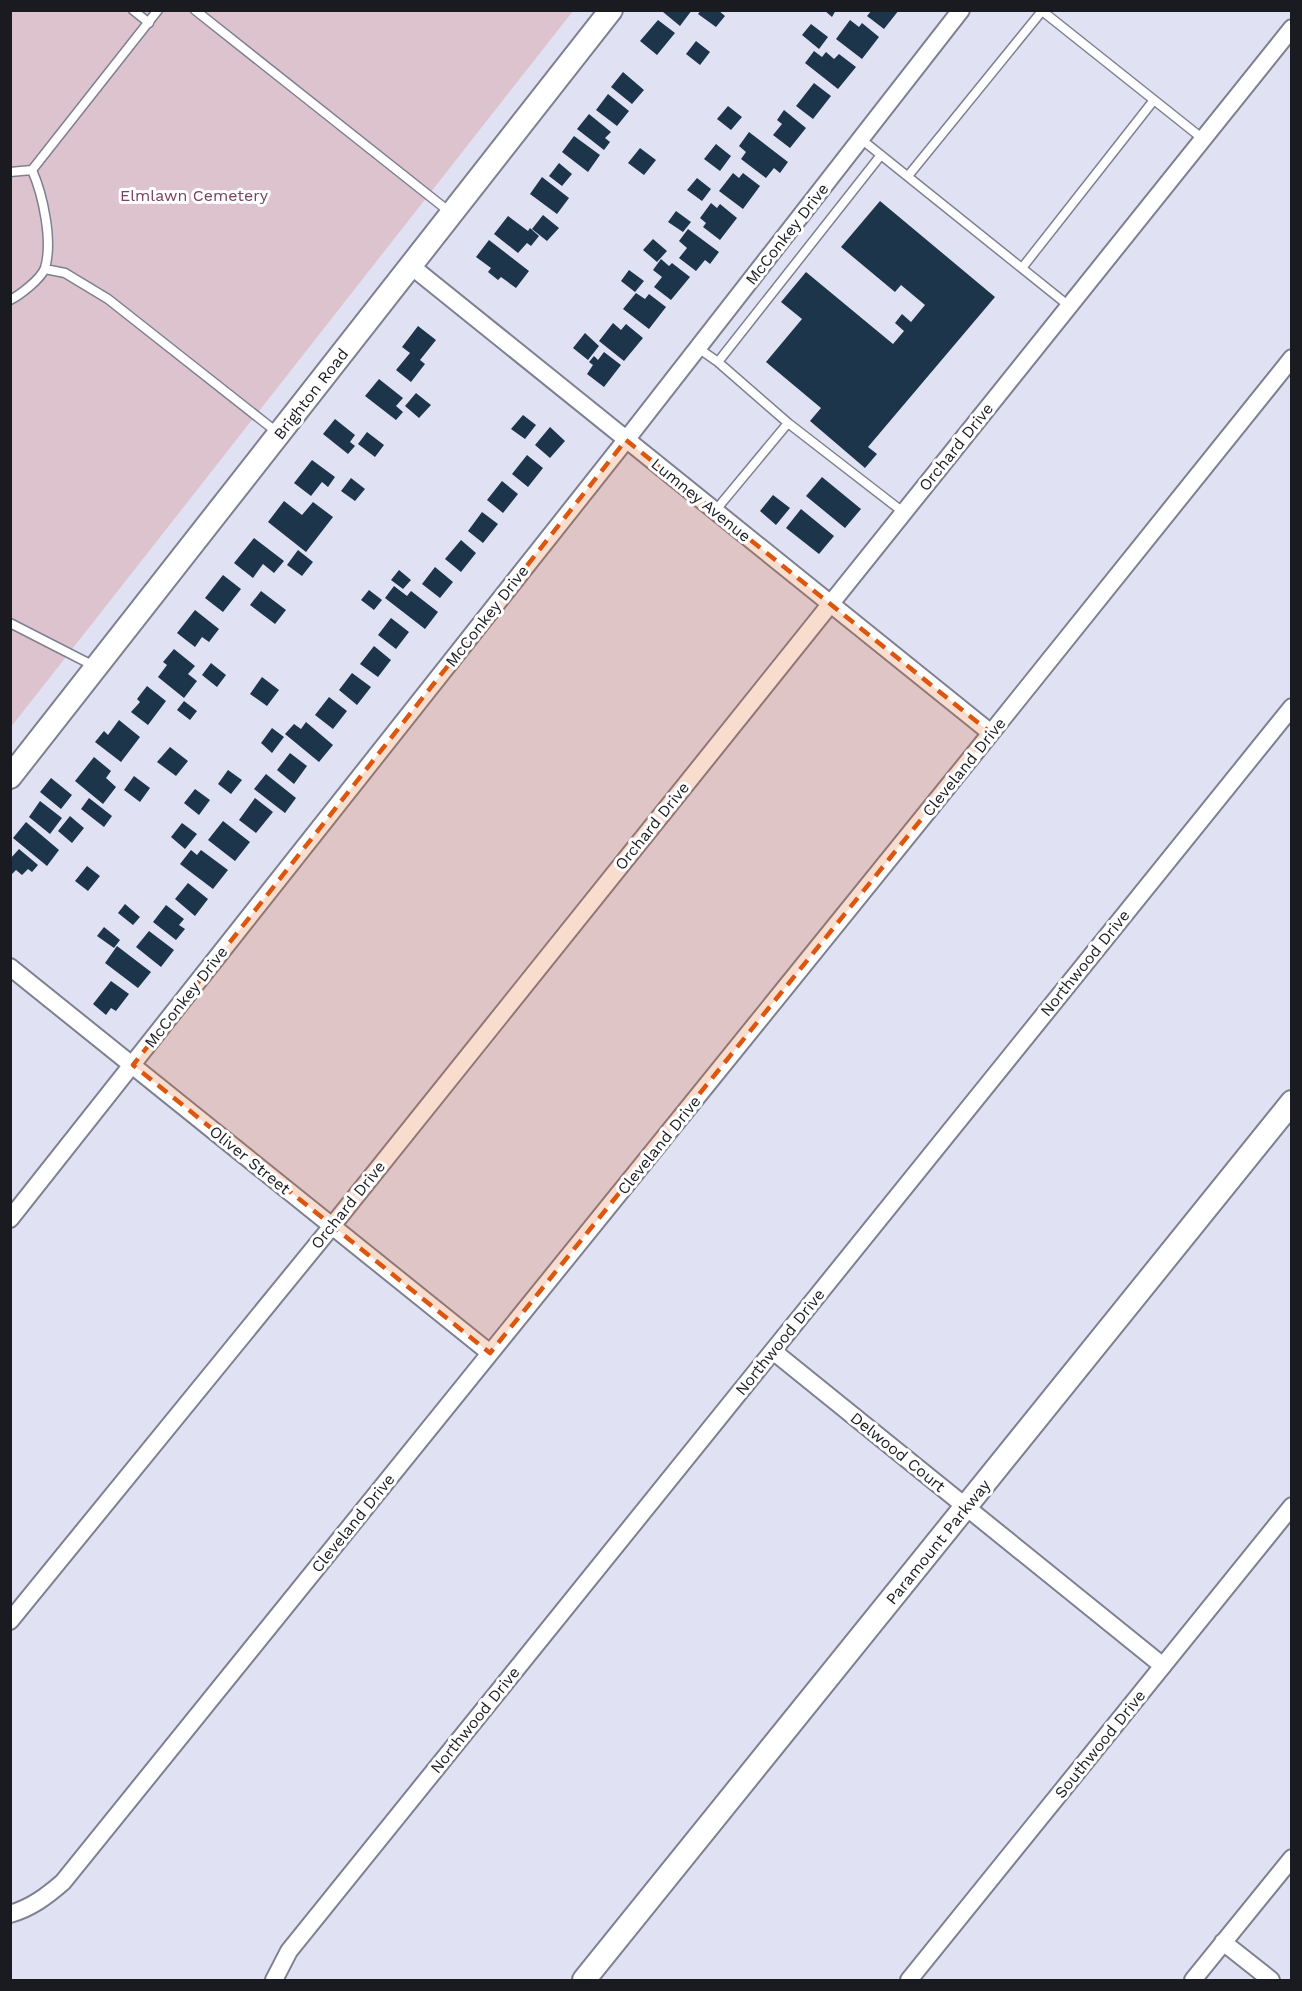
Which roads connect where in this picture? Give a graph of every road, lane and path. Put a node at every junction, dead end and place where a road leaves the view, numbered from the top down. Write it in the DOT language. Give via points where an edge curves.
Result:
graph roads {
  1 [pos="133,10"];
  2 [pos="158,10"];
  3 [pos="195,10"];
  4 [pos="611,10"];
  5 [pos="961,10"];
  6 [pos="1042,11"];
  7 [pos="149,23"];
  8 [pos="1292,28"];
  9 [pos="1154,100"];
  10 [pos="861,139"];
  11 [pos="1203,139"];
  12 [pos="881,155"];
  13 [pos="32,170"];
  14 [pos="10,172"];
  15 [pos="908,176"];
  16 [pos="452,213"];
  17 [pos="411,266"];
  18 [pos="1022,268"];
  19 [pos="45,269"];
  20 [pos="10,300"];
  21 [pos="1069,306"];
  22 [pos="698,348"];
  23 [pos="1292,358"];
  24 [pos="718,362"];
  25 [pos="788,423"];
  26 [pos="279,434"];
  27 [pos="626,440"];
  28 [pos="715,511"];
  29 [pos="903,512"];
  30 [pos="830,604"];
  31 [pos="10,623"];
  32 [pos="97,667"];
  33 [pos="1292,707"];
  34 [pos="991,733"];
  35 [pos="10,777"];
  36 [pos="10,967"];
  37 [pos="133,1065"];
  38 [pos="1292,1102"];
  39 [pos="10,1219"];
  40 [pos="332,1226"];
  41 [pos="773,1351"];
  42 [pos="490,1353"];
  43 [pos="1292,1506"];
  44 [pos="966,1507"];
  45 [pos="10,1622"];
  46 [pos="1163,1665"];
  47 [pos="1292,1858"];
  48 [pos="10,1914"];
  49 [pos="1224,1942"];
  50 [pos="274,1980"];
  51 [pos="584,1980"];
  52 [pos="909,1980"];
  53 [pos="1193,1980"];
  54 [pos="1271,1980"];
  1 -- 7 [label="lane"];
  2 -- 7 [label="lane"];
  3 -- 16 [label="lane"];
  4 -- 16 [label="street, Brighton Road"];
  5 -- 10 [label="street, McConkey Drive"];
  6 -- 9 [label="lane"];
  6 -- 15 [label="lane"];
  7 -- 13 [label="lane"];
  8 -- 11 [label="street, Orchard Drive"];
  9 -- 11 [label="lane"];
  9 -- 18 [label="lane"];
  10 -- 12 [label="lane"];
  10 -- 22 [label="street, McConkey Drive"];
  11 -- 21 [label="street, Orchard Drive"];
  12 -- 15 [label="lane"];
  12 -- 24 [label="lane"];
  13 -- 14 [label="lane"];
  13 -- 19 [label="lane" via="41,190 46,218"];
  15 -- 18 [label="lane"];
  16 -- 17 [label="street, Brighton Road"];
  17 -- 26 [label="street, Brighton Road"];
  17 -- 27 [label="street, Lumney Avenue"];
  18 -- 21 [label="lane"];
  19 -- 20 [label="lane"];
  19 -- 26 [label="lane" via="65,273 108,299"];
  21 -- 29 [label="street, Orchard Drive"];
  22 -- 24 [label="lane"];
  22 -- 27 [label="street, McConkey Drive"];
  23 -- 34 [label="street, Cleveland Drive"];
  24 -- 25 [label="lane"];
  25 -- 28 [label="lane"];
  25 -- 29 [label="lane"];
  26 -- 32 [label="street, Brighton Road"];
  27 -- 28 [label="street, Lumney Avenue"];
  27 -- 37 [label="street, McConkey Drive"];
  28 -- 30 [label="street, Lumney Avenue"];
  29 -- 30 [label="street, Orchard Drive"];
  30 -- 34 [label="street, Lumney Avenue"];
  30 -- 40 [label="street, Orchard Drive"];
  31 -- 32 [label="lane"];
  32 -- 35 [label="street, Brighton Road"];
  33 -- 41 [label="street, Northwood Drive"];
  34 -- 42 [label="street, Cleveland Drive"];
  36 -- 37 [label="street, Oliver Street"];
  37 -- 39 [label="street, McConkey Drive"];
  37 -- 40 [label="street, Oliver Street"];
  38 -- 44 [label="street, Paramount Parkway"];
  40 -- 42 [label="street, Oliver Street"];
  40 -- 45 [label="street, Orchard Drive"];
  41 -- 44 [label="street, Delwood Court"];
  41 -- 50 [label="street, Northwood Drive" via="289,1951"];
  42 -- 48 [label="street, Cleveland Drive" via="63,1882 32,1906"];
  43 -- 46 [label="street, Southwood Drive"];
  44 -- 46 [label="street, Delwood Court"];
  44 -- 51 [label="street, Paramount Parkway"];
  46 -- 52 [label="street, Southwood Drive"];
  47 -- 49 [label="street"];
  49 -- 53 [label="street"];
  49 -- 54 [label="street"];
}
